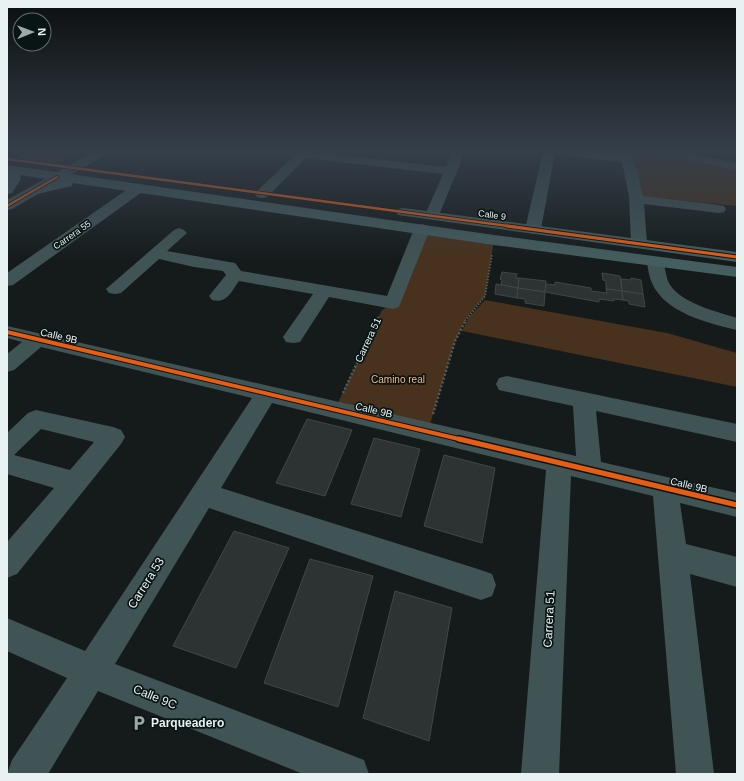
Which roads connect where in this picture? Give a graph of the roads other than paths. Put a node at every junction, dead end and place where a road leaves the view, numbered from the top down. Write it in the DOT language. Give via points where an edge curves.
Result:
graph roads {
  1 [pos="36,188"];
  2 [pos="42,188"];
  3 [pos="133,188"];
  4 [pos="221,188"];
  5 [pos="268,188"];
  6 [pos="443,188"];
  7 [pos="541,188"];
  8 [pos="634,188"];
  9 [pos="137,189"];
  10 [pos="33,191"];
  11 [pos="262,194"];
  12 [pos="636,199"];
  13 [pos="7,206"];
  14 [pos="368,207"];
  15 [pos="719,209"];
  16 [pos="432,215"];
  17 [pos="328,216"];
  18 [pos="469,220"];
  19 [pos="422,229"];
  20 [pos="533,229"];
  21 [pos="179,233"];
  22 [pos="494,240"];
  23 [pos="639,243"];
  24 [pos="156,254"];
  25 [pos="655,262"];
  26 [pos="735,269"];
  27 [pos="235,275"];
  28 [pos="7,281"];
  29 [pos="115,289"];
  30 [pos="324,291"];
  31 [pos="218,296"];
  32 [pos="737,324"];
  33 [pos="7,332"];
  34 [pos="293,337"];
  35 [pos="38,339"];
  36 [pos="7,365"];
  37 [pos="507,384"];
  38 [pos="267,394"];
  39 [pos="584,400"];
  40 [pos="737,433"];
  41 [pos="7,448"];
  42 [pos="559,463"];
  43 [pos="7,464"];
  44 [pos="589,469"];
  45 [pos="75,483"];
  46 [pos="665,488"];
  47 [pos="202,494"];
  48 [pos="737,505"];
  49 [pos="673,555"];
  50 [pos="7,564"];
  51 [pos="737,572"];
  52 [pos="481,585"];
  53 [pos="7,634"];
  54 [pos="90,671"];
  55 [pos="26,774"];
  56 [pos="350,774"];
  57 [pos="540,774"];
  58 [pos="695,774"];
  1 -- 10 [label="street"];
  2 -- 10 [label="main road"];
  3 -- 9 [label="main road, Calle 9"];
  4 -- 11 [label="main road, Calle 9"];
  5 -- 11 [label="street"];
  6 -- 16 [label="street"];
  7 -- 20 [label="street"];
  8 -- 12 [label="street"];
  9 -- 17 [label="main road, Calle 9"];
  9 -- 28 [label="street, Carrera 55"];
  10 -- 13 [label="street"];
  11 -- 14 [label="main road, Calle 9"];
  12 -- 15 [label="street"];
  12 -- 23 [label="street"];
  14 -- 16 [label="main road, Calle 9"];
  14 -- 17 [label="main road"];
  16 -- 18 [label="main road, Calle 9"];
  17 -- 19 [label="main road, Calle 9"];
  18 -- 20 [label="main road, Calle 9"];
  18 -- 22 [label="main road"];
  19 -- 22 [label="main road, Calle 9"];
  19 -- 30 [label="street" via="393,303"];
  20 -- 23 [label="main road, Calle 9"];
  21 -- 24 [label="street"];
  22 -- 25 [label="main road, Calle 9"];
  23 -- 26 [label="main road, Calle 9"];
  24 -- 27 [label="street" via="229,267"];
  24 -- 29 [label="street"];
  25 -- 26 [label="main road, Calle 9"];
  25 -- 32 [label="street" via="661,284 669,294 693,310"];
  27 -- 30 [label="street"];
  27 -- 31 [label="street"];
  30 -- 34 [label="street"];
  33 -- 35 [label="street, Calle 9B"];
  35 -- 36 [label="street"];
  35 -- 38 [label="street, Calle 9B"];
  37 -- 39 [label="street"];
  38 -- 42 [label="street, Calle 9B"];
  38 -- 47 [label="street, Carrera 53"];
  39 -- 40 [label="street"];
  39 -- 44 [label="street"];
  41 -- 45 [label="street" via="36,419 113,437"];
  42 -- 44 [label="street, Calle 9B"];
  42 -- 57 [label="street, Carrera 51"];
  43 -- 45 [label="street"];
  44 -- 46 [label="street, Calle 9B"];
  45 -- 50 [label="street"];
  46 -- 48 [label="street, Calle 9B"];
  46 -- 49 [label="street"];
  47 -- 52 [label="street"];
  47 -- 54 [label="street, Carrera 53"];
  49 -- 51 [label="street"];
  49 -- 58 [label="street"];
  53 -- 54 [label="street, Calle 9C"];
  54 -- 55 [label="street, Carrera 53"];
  54 -- 56 [label="street, Calle 9C"];
}
